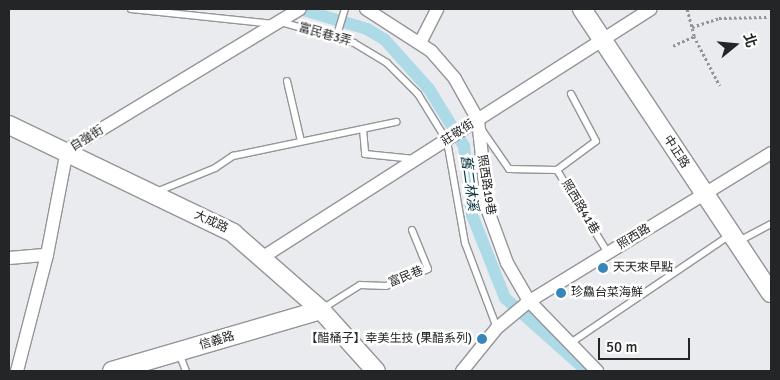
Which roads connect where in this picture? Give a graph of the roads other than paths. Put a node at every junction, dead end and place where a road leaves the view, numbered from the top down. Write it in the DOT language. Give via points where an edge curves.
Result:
graph roads {
  1 [pos="131,9"];
  2 [pos="300,9"];
  3 [pos="345,9"];
  4 [pos="366,9"];
  5 [pos="437,9"];
  6 [pos="582,9"];
  7 [pos="651,9"];
  8 [pos="278,23"];
  9 [pos="336,38"];
  10 [pos="602,40"];
  11 [pos="420,43"];
  12 [pos="287,81"];
  13 [pos="571,94"];
  14 [pos="396,122"];
  15 [pos="478,123"];
  16 [pos="9,126"];
  17 [pos="363,129"];
  18 [pos="301,141"];
  19 [pos="447,141"];
  20 [pos="67,150"];
  21 [pos="771,154"];
  22 [pos="417,160"];
  23 [pos="557,170"];
  24 [pos="151,194"];
  25 [pos="704,195"];
  26 [pos="771,224"];
  27 [pos="412,230"];
  28 [pos="734,239"];
  29 [pos="608,253"];
  30 [pos="47,255"];
  31 [pos="263,257"];
  32 [pos="9,258"];
  33 [pos="771,293"];
  34 [pos="529,301"];
  35 [pos="321,310"];
  36 [pos="497,328"];
  37 [pos="569,344"];
  38 [pos="178,352"];
  39 [pos="17,371"];
  40 [pos="112,371"];
  41 [pos="186,371"];
  42 [pos="376,371"];
  43 [pos="462,371"];
  44 [pos="597,371"];
  1 -- 8 [label="lane, 富民巷3弄"];
  2 -- 8 [label="street, 自強街"];
  3 -- 9 [label="lane"];
  4 -- 11 [label="street"];
  5 -- 11 [label="street"];
  6 -- 10 [label="main road, 中正路"];
  7 -- 10 [label="street, 莊敬街"];
  8 -- 9 [label="lane, 富民巷3弄"];
  8 -- 20 [label="street, 自強街"];
  9 -- 19 [label="lane, 富民巷3弄" via="354,42 387,63 418,94"];
  10 -- 15 [label="street, 莊敬街"];
  10 -- 25 [label="main road, 中正路"];
  11 -- 15 [label="street" via="455,80"];
  12 -- 18 [label="lane"];
  13 -- 23 [label="lane, 照西路41巷" via="596,141"];
  14 -- 17 [label="lane"];
  15 -- 19 [label="street, 莊敬街"];
  15 -- 23 [label="lane" via="509,169"];
  15 -- 34 [label="street, 照西路19巷" via="488,211 507,263"];
  16 -- 20 [label="main road, 大成路"];
  17 -- 18 [label="lane"];
  17 -- 22 [label="lane" via="365,154"];
  18 -- 24 [label="lane" via="233,156 215,168"];
  19 -- 22 [label="street, 莊敬街"];
  19 -- 36 [label="lane" via="465,243"];
  20 -- 24 [label="main road, 大成路"];
  20 -- 30 [label="street, 自強街"];
  21 -- 25 [label="street, 照西路"];
  22 -- 31 [label="street, 莊敬街"];
  23 -- 29 [label="lane, 照西路41巷"];
  24 -- 31 [label="main road, 大成路" via="233,233"];
  25 -- 28 [label="main road, 中正路"];
  25 -- 29 [label="street, 照西路"];
  26 -- 28 [label="lane"];
  27 -- 35 [label="lane, 富民巷" via="428,269 386,286 360,285"];
  28 -- 33 [label="main road, 中正路"];
  28 -- 37 [label="lane"];
  29 -- 34 [label="street, 照西路"];
  30 -- 32 [label="street"];
  30 -- 39 [label="street, 自強街"];
  31 -- 35 [label="main road, 大成路"];
  34 -- 36 [label="street, 照西路"];
  34 -- 37 [label="street, 照西路19巷"];
  35 -- 38 [label="main road, 信義路"];
  35 -- 42 [label="main road, 大成路"];
  36 -- 43 [label="street, 照西路"];
  37 -- 44 [label="street, 照西路19巷"];
  38 -- 40 [label="main road, 信義路"];
  38 -- 41 [label="lane"];
}
